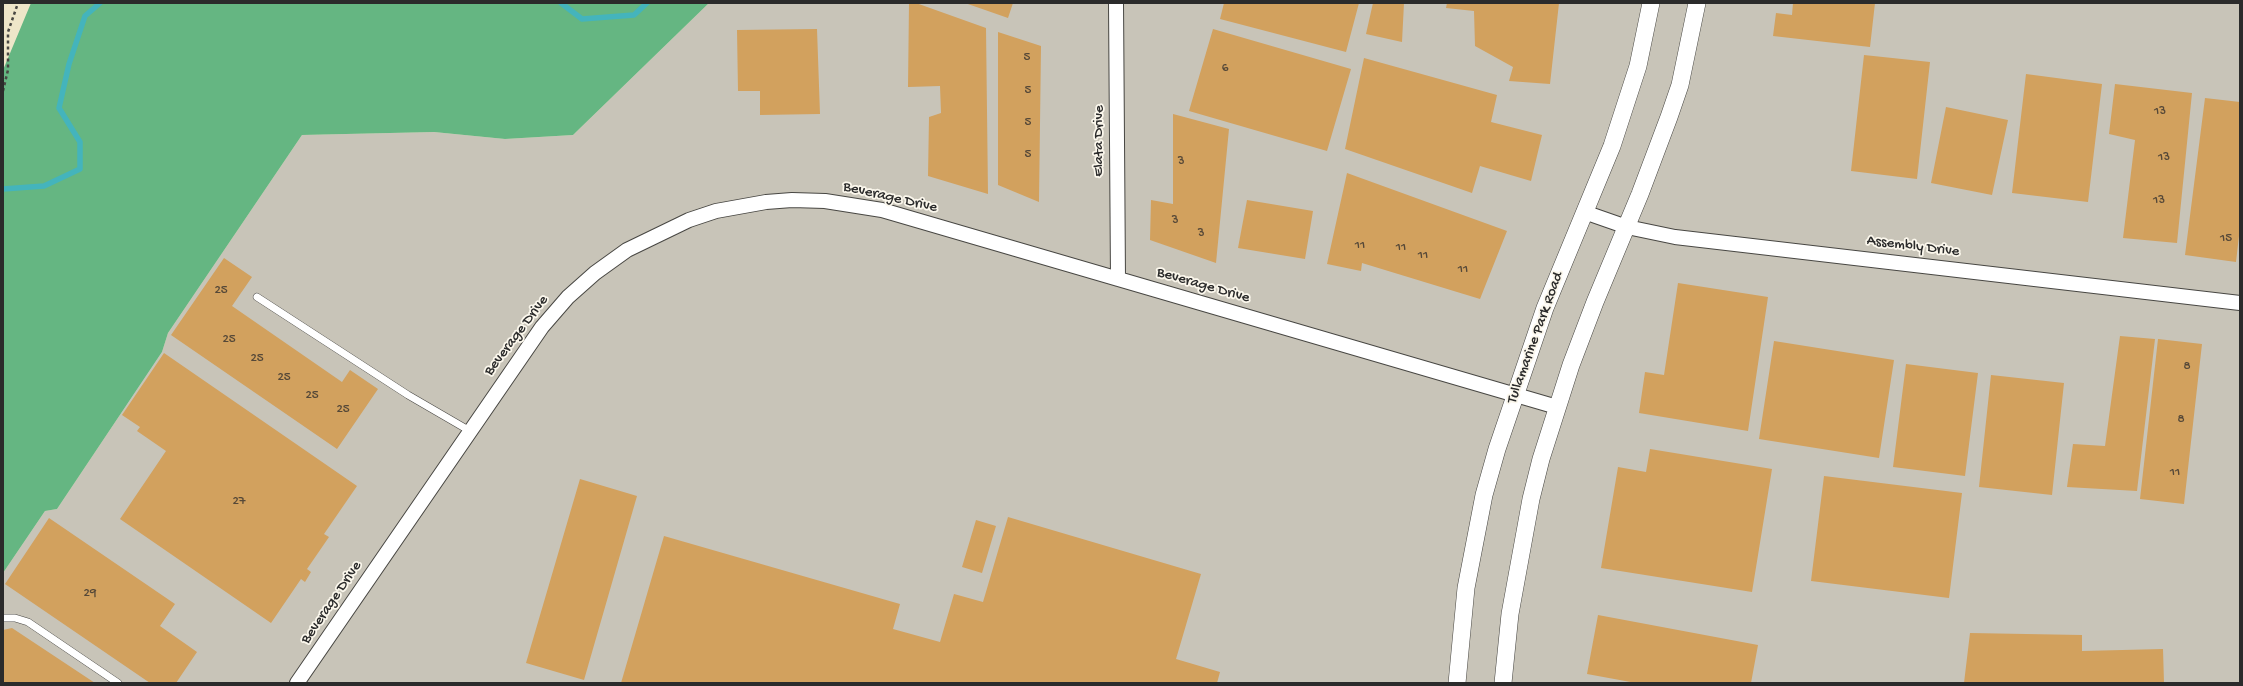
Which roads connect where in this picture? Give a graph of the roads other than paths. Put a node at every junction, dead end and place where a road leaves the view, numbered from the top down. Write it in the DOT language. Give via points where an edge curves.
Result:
graph roads {
  1 [pos="1116,3"];
  2 [pos="1651,3"];
  3 [pos="1698,3"];
  4 [pos="1584,212"];
  5 [pos="1627,227"];
  6 [pos="1118,279"];
  7 [pos="257,297"];
  8 [pos="2240,303"];
  9 [pos="1514,394"];
  10 [pos="1557,407"];
  11 [pos="470,431"];
  12 [pos="3,618"];
  13 [pos="118,683"];
  14 [pos="297,683"];
  15 [pos="1457,683"];
  16 [pos="1503,683"];
  1 -- 6 [label="street, Elata Drive"];
  2 -- 4 [label="street, Tullamarine Park Road" via="1638,66 1626,105"];
  3 -- 5 [label="street" via="1680,85 1670,117"];
  4 -- 5 [label="street, Assembly Drive"];
  4 -- 9 [label="street, Tullamarine Park Road"];
  5 -- 8 [label="street, Assembly Drive" via="1675,237"];
  5 -- 10 [label="street" via="1595,302"];
  6 -- 9 [label="street, Beverage Drive"];
  6 -- 11 [label="street, Beverage Drive" via="882,210 853,204 792,200 716,211 689,220 627,250 568,297 542,327"];
  7 -- 11 [label="lane" via="408,395"];
  9 -- 10 [label="street, Beverage Drive"];
  9 -- 15 [label="street, Tullamarine Park Road" via="1484,495 1474,544"];
  10 -- 16 [label="street" via="1541,459 1519,559"];
  11 -- 14 [label="street, Beverage Drive"];
  12 -- 13 [label="lane" via="28,622"];
}
